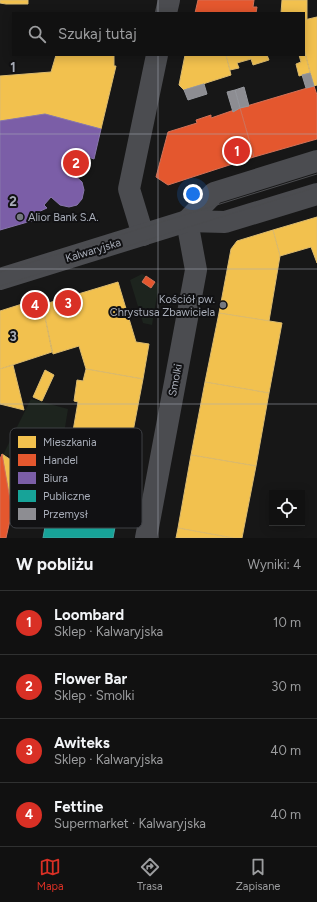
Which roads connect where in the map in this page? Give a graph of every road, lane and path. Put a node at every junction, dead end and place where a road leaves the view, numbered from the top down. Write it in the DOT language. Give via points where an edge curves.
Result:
graph roads {
  1 [pos="169,0"];
  2 [pos="166,12"];
  3 [pos="157,56"];
  4 [pos="317,161"];
  5 [pos="317,194"];
  6 [pos="187,221"];
  7 [pos="143,235"];
  8 [pos="0,279"];
  9 [pos="146,538"];
  1 -- 2 [label="street"];
  3 -- 7 [label="street" via="129,189"];
  4 -- 6 [label="street, Kalwaryjska" via="214,193"];
  5 -- 6 [label="street, Kalwaryjska" via="225,222"];
  6 -- 7 [label="street, Kalwaryjska"];
  6 -- 9 [label="street, Smolki" via="196,270"];
  7 -- 8 [label="street, Kalwaryjska"];
}
